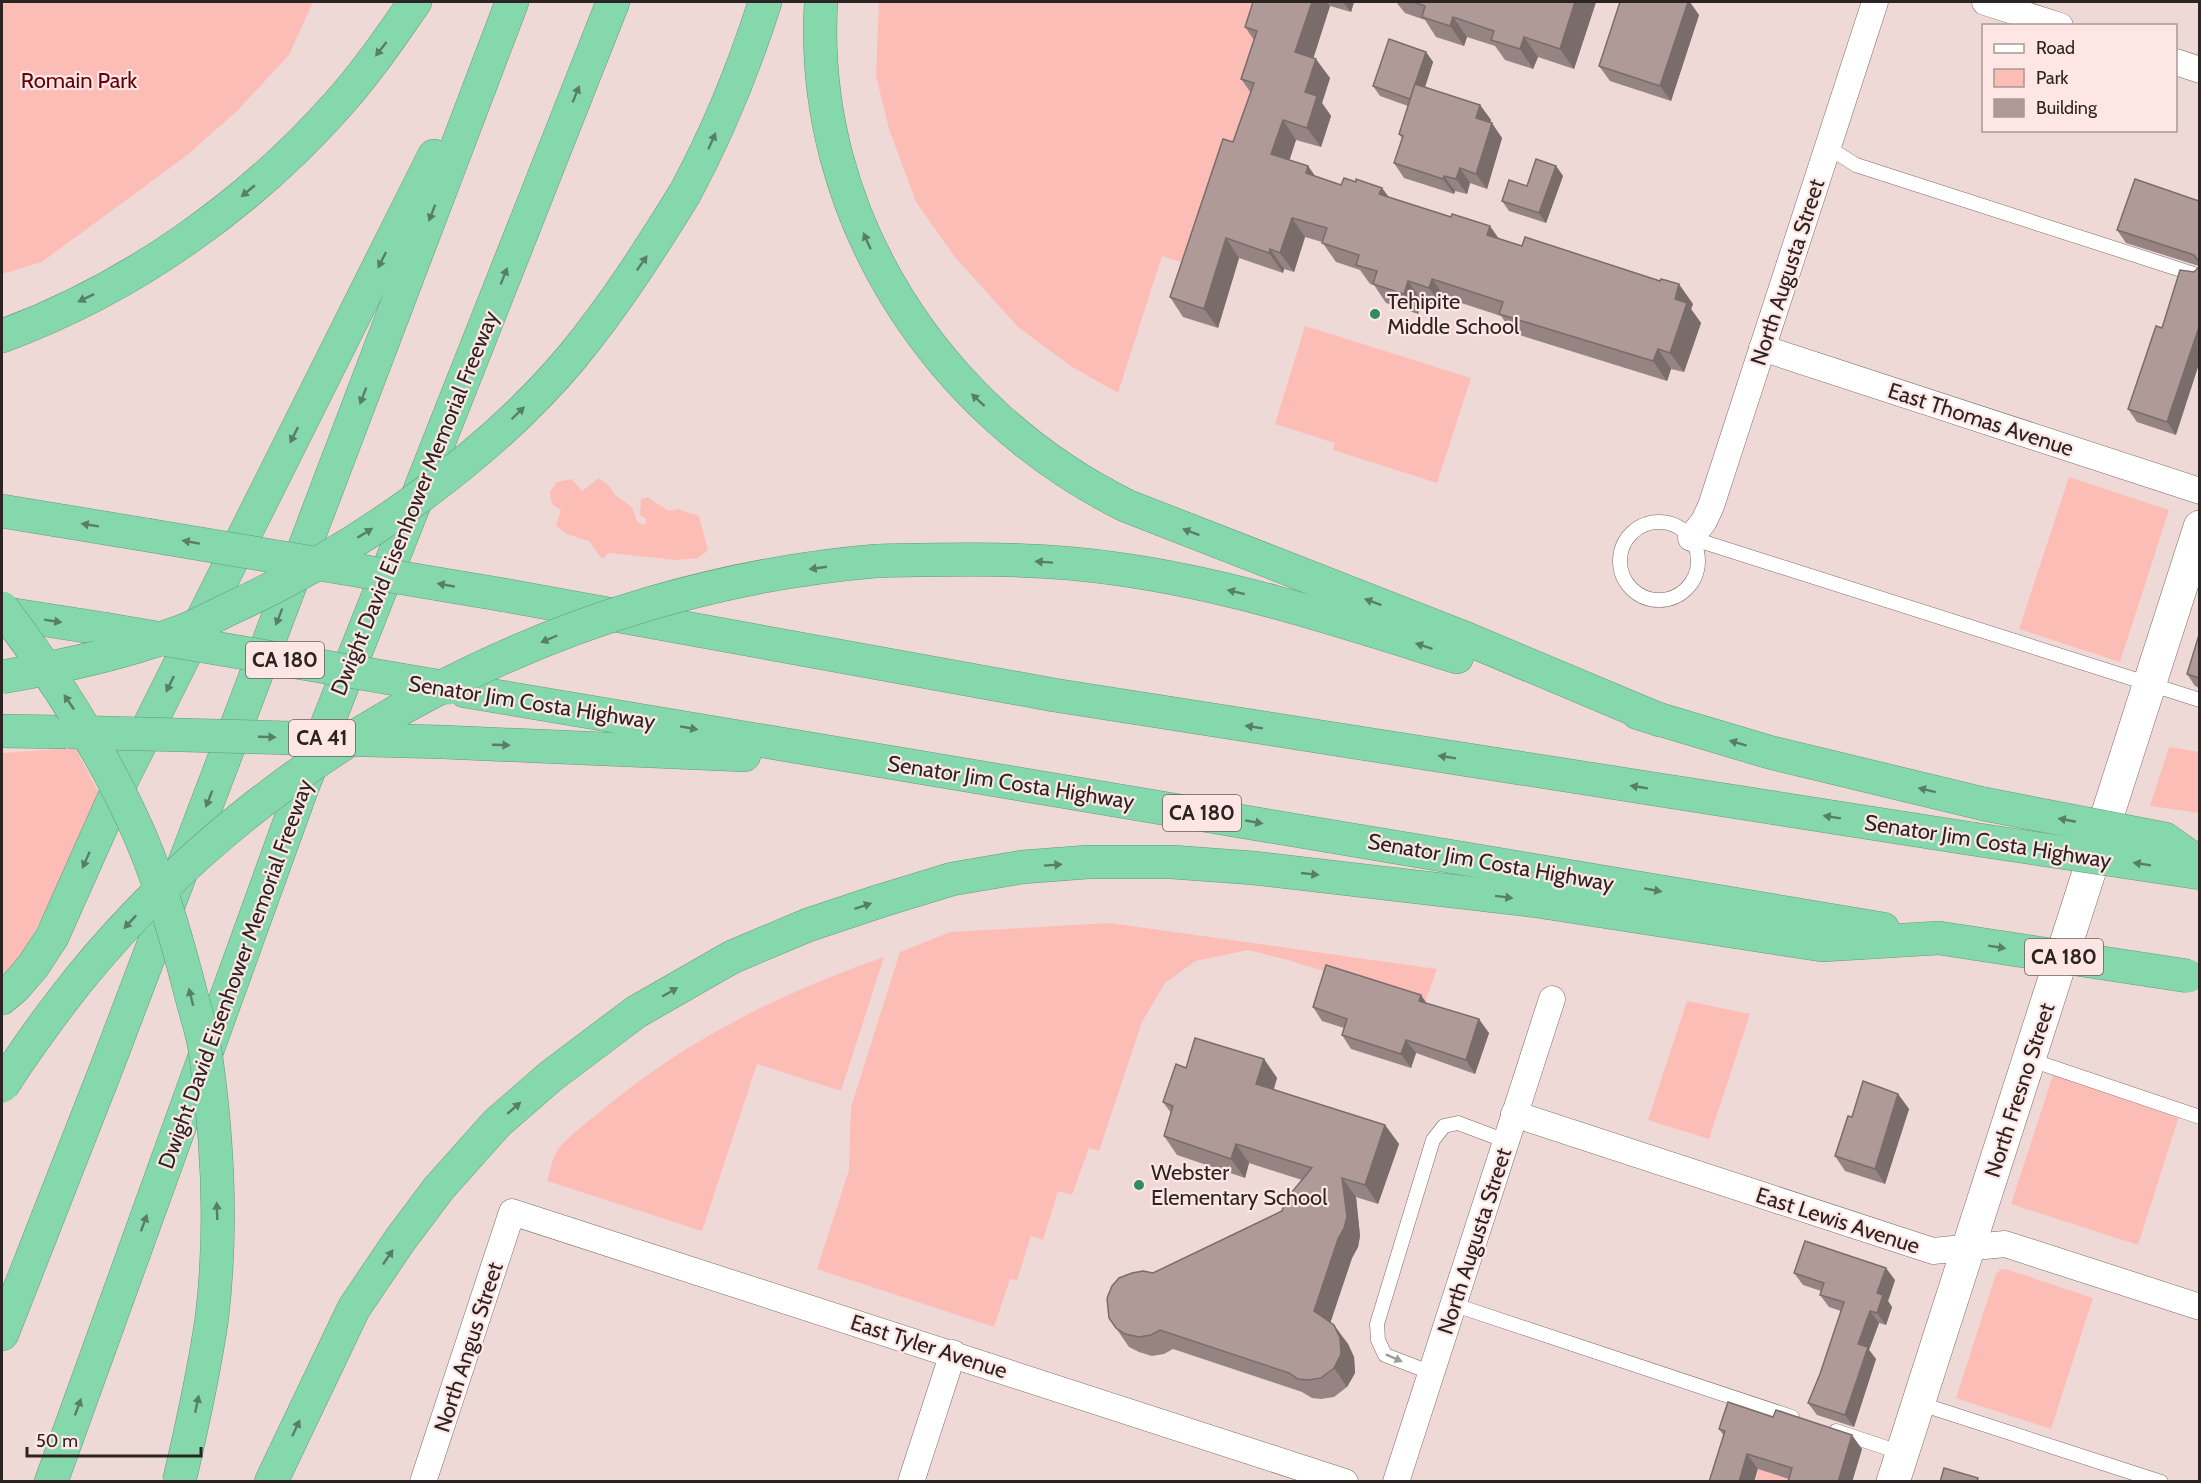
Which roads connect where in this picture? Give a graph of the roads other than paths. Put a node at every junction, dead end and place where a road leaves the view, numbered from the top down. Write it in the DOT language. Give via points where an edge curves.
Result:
graph roads {
  1 [pos="415,2"];
  2 [pos="512,2"];
  3 [pos="613,2"];
  4 [pos="765,2"];
  5 [pos="822,2"];
  6 [pos="1875,2"];
  7 [pos="1985,2"];
  8 [pos="2054,24"];
  9 [pos="2177,63"];
  10 [pos="2199,70"];
  11 [pos="1828,148"];
  12 [pos="2199,276"];
  13 [pos="2,336"];
  14 [pos="1762,348"];
  15 [pos="2199,491"];
  16 [pos="2,511"];
  17 [pos="2199,527"];
  18 [pos="1691,538"];
  19 [pos="2,608"];
  20 [pos="2,613"];
  21 [pos="2,677"];
  22 [pos="2149,684"];
  23 [pos="2199,700"];
  24 [pos="1660,720"];
  25 [pos="2,731"];
  26 [pos="884,761"];
  27 [pos="311,766"];
  28 [pos="2199,864"];
  29 [pos="2199,873"];
  30 [pos="1939,938"];
  31 [pos="2194,977"];
  32 [pos="2,998"];
  33 [pos="1552,999"];
  34 [pos="2028,1059"];
  35 [pos="2,1086"];
  36 [pos="1514,1114"];
  37 [pos="2199,1117"];
  38 [pos="1506,1141"];
  39 [pos="512,1212"];
  40 [pos="1968,1247"];
  41 [pos="1455,1305"];
  42 [pos="2199,1307"];
  43 [pos="2,1334"];
  44 [pos="953,1353"];
  45 [pos="1432,1373"];
  46 [pos="1918,1403"];
  47 [pos="1803,1420"];
  48 [pos="1826,1428"];
  49 [pos="1897,1467"];
  50 [pos="51,1482"];
  51 [pos="179,1482"];
  52 [pos="272,1482"];
  53 [pos="423,1482"];
  54 [pos="911,1482"];
  55 [pos="1345,1482"];
  56 [pos="1396,1482"];
  57 [pos="2161,1482"];
  1 -- 13 [label="highway, one-way" via="340,102 271,172 231,205 148,263"];
  2 -- 32 [label="highway, one-way" via="123,778 52,937 33,966"];
  2 -- 43 [label="highway, one-way"];
  27 -- 3 [label="highway, Dwight David Eisenhower Memorial Freeway / CA 41, one-way"];
  21 -- 4 [label="highway, one-way, bridge" via="86,660 178,633 250,600 304,572 393,516 462,464 571,358 647,256 706,154"];
  24 -- 5 [label="highway, one-way" via="1460,636 1126,506 1058,468 997,418 950,370 909,318 855,214 826,114"];
  6 -- 11 [label="street, North Augusta Street"];
  7 -- 8 [label="street"];
  9 -- 10 [label="street"];
  11 -- 12 [label="lane" via="1856,165"];
  11 -- 14 [label="street, North Augusta Street"];
  14 -- 15 [label="street, East Thomas Avenue"];
  14 -- 18 [label="street, North Augusta Street" via="1711,506"];
  29 -- 16 [label="highway, Senator Jim Costa Highway, one-way, bridge" via="1054,695 504,594"];
  17 -- 22 [label="main road, North Fresno Street"];
  18 -- 18 [label="lane" via="1670,523 1644,525 1633,532 1620,554 1625,580 1644,597 1669,599 1680,594 1696,575 1698,556"];
  18 -- 22 [label="lane"];
  51 -- 19 [label="highway, one-way, bridge" via="198,1402 212,1315 218,1228 206,1055 169,918 141,839 76,714"];
  20 -- 26 [label="highway, Senator Jim Costa Highway / CA 180, one-way, bridge"];
  22 -- 23 [label="lane"];
  22 -- 34 [label="main road, North Fresno Street"];
  24 -- 27 [label="highway, one-way, bridge" via="1330,616 1208,584 1069,563 876,561 764,576 557,635 430,693"];
  28 -- 24 [label="highway, one-way, bridge" via="2165,839 1984,804 1769,752"];
  25 -- 26 [label="highway, one-way, bridge" via="443,742"];
  26 -- 30 [label="highway, Senator Jim Costa Highway / CA 180, one-way"];
  27 -- 35 [label="highway, one-way, bridge" via="222,834 143,908 80,977"];
  50 -- 27 [label="highway, Dwight David Eisenhower Memorial Freeway / CA 41, one-way"];
  30 -- 31 [label="highway, Senator Jim Costa Highway / CA 180, one-way, bridge"];
  52 -- 30 [label="highway, one-way" via="354,1308 439,1188 497,1123 636,1012 732,957 807,925 880,901 952,879 1022,867 1172,862 1265,869 1515,899 1822,945"];
  33 -- 36 [label="street, North Augusta Street"];
  34 -- 37 [label="lane"];
  34 -- 40 [label="main road, North Fresno Street"];
  36 -- 38 [label="street, North Augusta Street"];
  36 -- 40 [label="street, East Lewis Avenue" via="1933,1251"];
  38 -- 41 [label="street, North Augusta Street"];
  38 -- 45 [label="lane, one-way" via="1458,1123 1444,1126 1433,1140 1377,1324 1378,1340 1385,1355"];
  39 -- 44 [label="street, East Tyler Avenue"];
  39 -- 53 [label="street, North Angus Street"];
  40 -- 42 [label="street, East Lewis Avenue" via="2005,1244"];
  40 -- 46 [label="main road, North Fresno Street"];
  41 -- 45 [label="street, North Augusta Street"];
  41 -- 47 [label="lane"];
  44 -- 54 [label="street"];
  44 -- 55 [label="street, East Tyler Avenue"];
  45 -- 56 [label="street, North Augusta Street"];
  46 -- 49 [label="main road, North Fresno Street"];
  46 -- 57 [label="lane"];
  48 -- 49 [label="lane"];
}
